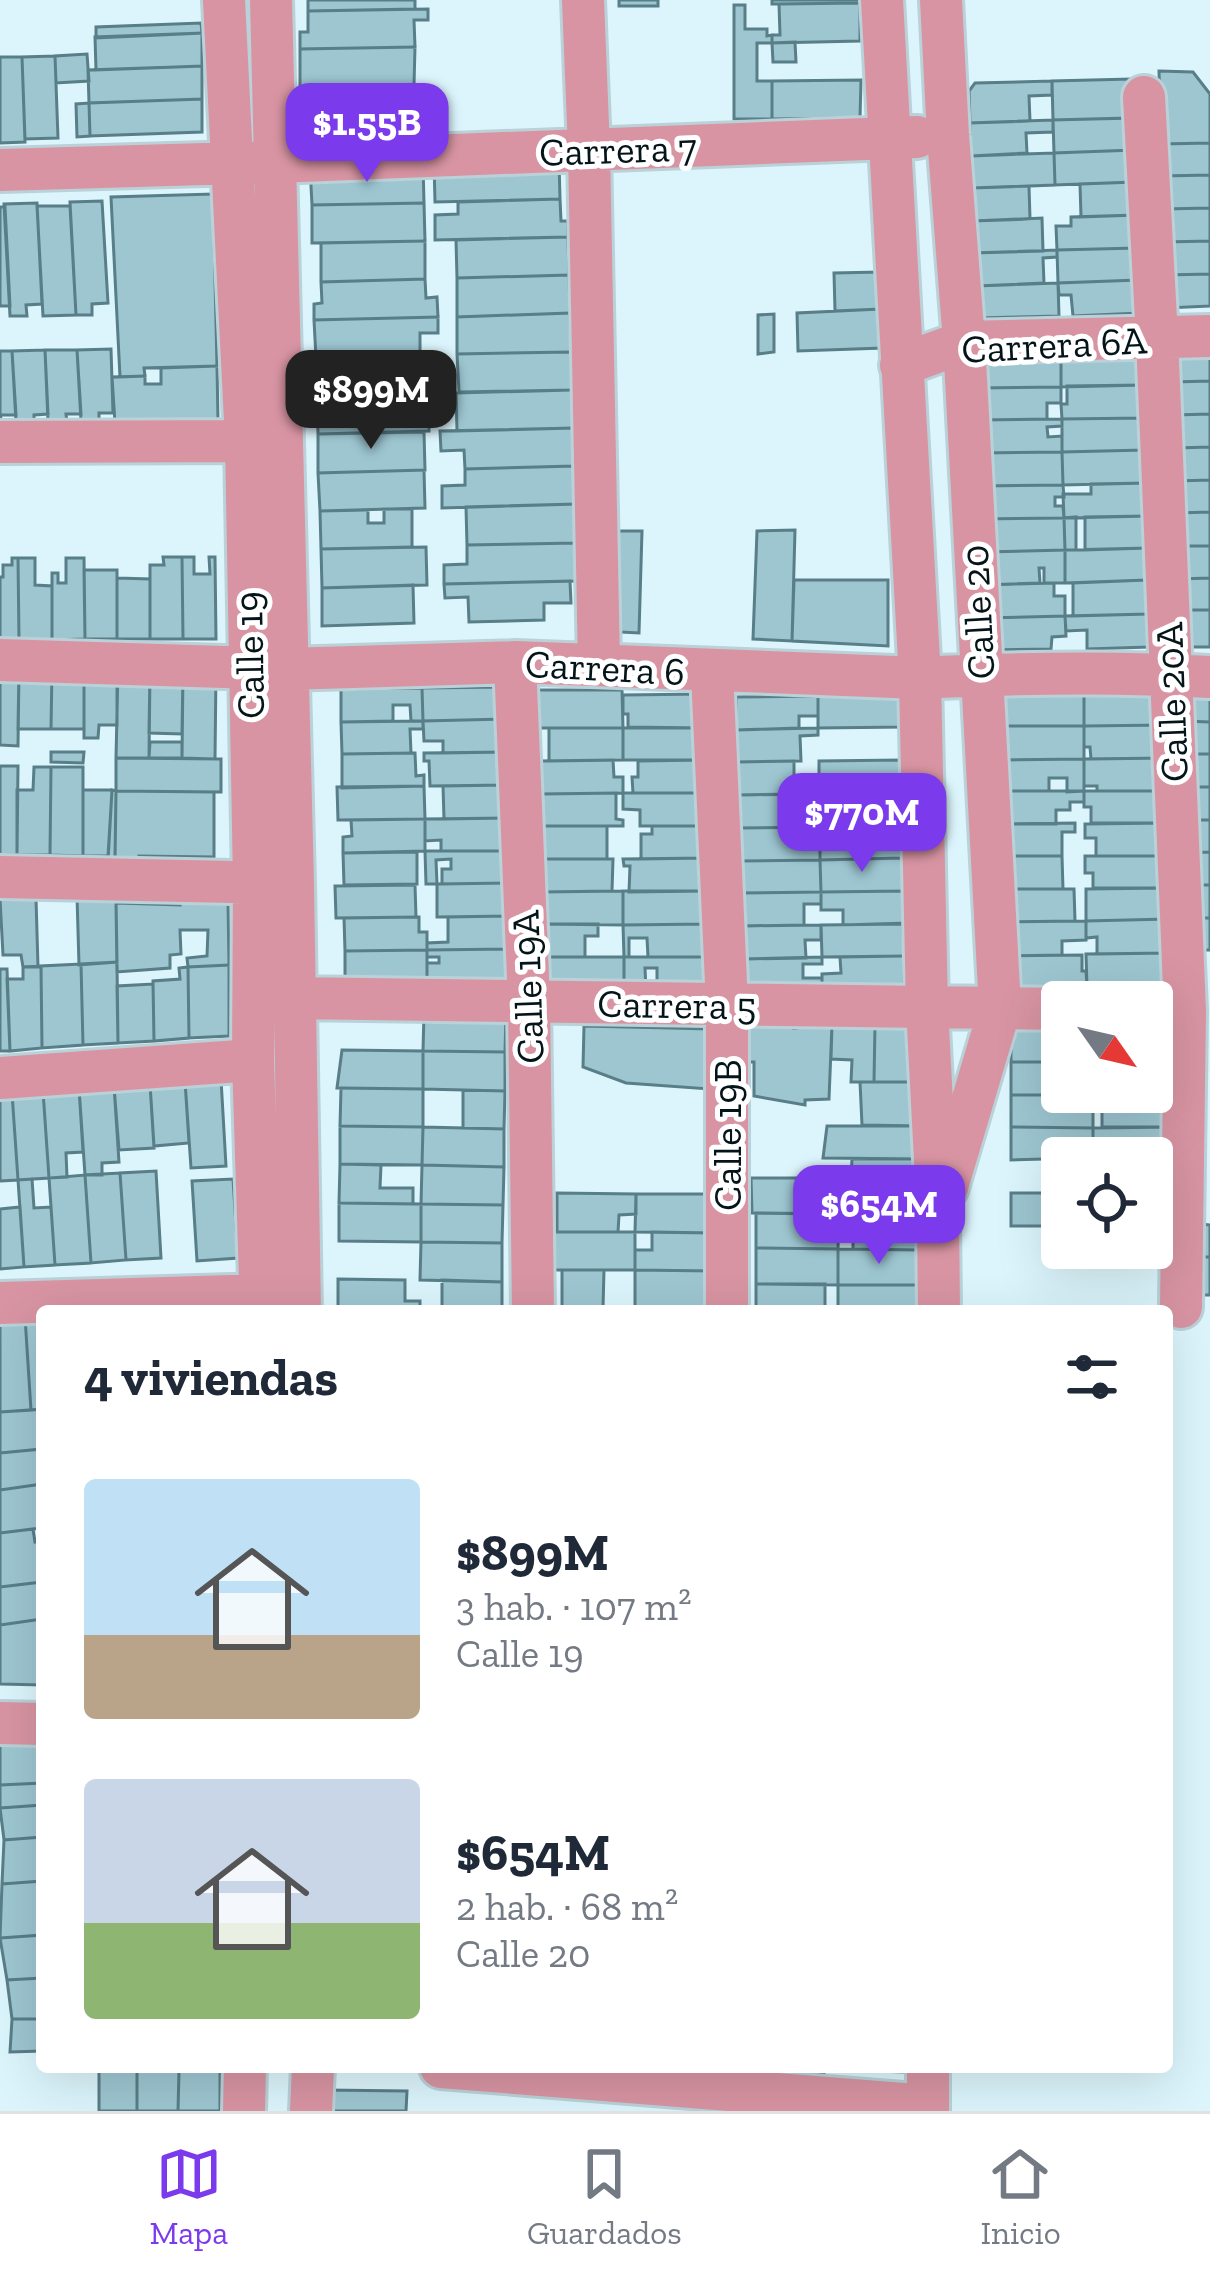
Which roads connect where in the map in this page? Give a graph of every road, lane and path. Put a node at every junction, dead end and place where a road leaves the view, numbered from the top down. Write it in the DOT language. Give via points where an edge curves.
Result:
graph roads {
  1 [pos="224,0"];
  2 [pos="271,0"];
  3 [pos="583,0"];
  4 [pos="883,0"];
  5 [pos="941,0"];
  6 [pos="1144,97"];
  7 [pos="948,136"];
  8 [pos="889,138"];
  9 [pos="589,150"];
  10 [pos="274,162"];
  11 [pos="232,164"];
  12 [pos="0,170"];
  13 [pos="1210,336"];
  14 [pos="1157,338"];
  15 [pos="964,342"];
  16 [pos="901,365"];
  17 [pos="0,442"];
  18 [pos="263,444"];
  19 [pos="0,660"];
  20 [pos="515,662"];
  21 [pos="599,665"];
  22 [pos="267,668"];
  23 [pos="712,672"];
  24 [pos="980,675"];
  25 [pos="1190,675"];
  26 [pos="920,678"];
  27 [pos="0,877"];
  28 [pos="273,883"];
  29 [pos="293,998"];
  30 [pos="529,1002"];
  31 [pos="728,1005"];
  32 [pos="927,1007"];
  33 [pos="1000,1008"];
  34 [pos="1041,1009"];
  35 [pos="1182,1011"];
  36 [pos="253,1060"];
  37 [pos="0,1078"];
  38 [pos="938,1216"];
  39 [pos="0,1303"];
  40 [pos="183,1305"];
  41 [pos="274,1305"];
  42 [pos="274,1305"];
  43 [pos="533,1305"];
  44 [pos="727,1305"];
  45 [pos="939,1305"];
  46 [pos="1181,1307"];
  47 [pos="0,1723"];
  48 [pos="36,1724"];
  49 [pos="245,2073"];
  50 [pos="313,2073"];
  51 [pos="468,2073"];
  52 [pos="518,2084"];
  53 [pos="720,2089"];
  54 [pos="928,2095"];
  55 [pos="244,2111"];
  56 [pos="311,2111"];
  1 -- 11 [label="street, Calle 19"];
  2 -- 10 [label="street, Calle 19"];
  3 -- 9 [label="street"];
  4 -- 8 [label="street, Calle 20"];
  5 -- 7 [label="street, Calle 20"];
  6 -- 14 [label="street, Calle 20A"];
  7 -- 8 [label="street, Carrera 7"];
  7 -- 15 [label="street, Calle 20"];
  8 -- 9 [label="street, Carrera 7"];
  8 -- 16 [label="street, Calle 20"];
  9 -- 10 [label="street, Carrera 7"];
  9 -- 21 [label="street"];
  10 -- 11 [label="street, Carrera 7"];
  10 -- 18 [label="street, Calle 19"];
  11 -- 12 [label="street, Carrera 7"];
  11 -- 18 [label="street, Calle 19"];
  13 -- 14 [label="street, Carrera 6A"];
  14 -- 15 [label="street, Carrera 6A"];
  14 -- 25 [label="street, Calle 20A"];
  15 -- 16 [label="street, Carrera 6A"];
  15 -- 24 [label="street, Calle 20"];
  16 -- 26 [label="street, Calle 20"];
  17 -- 18 [label="street"];
  18 -- 22 [label="street, Calle 19"];
  19 -- 22 [label="street, Carrera 6"];
  20 -- 21 [label="street, Carrera 6"];
  20 -- 22 [label="street, Carrera 6"];
  20 -- 30 [label="street, Calle 19A"];
  21 -- 23 [label="street, Carrera 6"];
  22 -- 28 [label="street, Calle 19"];
  23 -- 26 [label="street, Carrera 6"];
  23 -- 31 [label="street, Calle 19B"];
  24 -- 25 [label="street, Carrera 6"];
  24 -- 26 [label="street, Carrera 6"];
  24 -- 33 [label="street, Calle 20"];
  25 -- 35 [label="street, Calle 20A"];
  26 -- 32 [label="street, Calle 20"];
  27 -- 28 [label="street"];
  28 -- 29 [label="street, Calle 19"];
  28 -- 36 [label="street, Calle 19"];
  29 -- 30 [label="street, Carrera 5"];
  29 -- 41 [label="street, Calle 19"];
  30 -- 31 [label="street, Carrera 5"];
  30 -- 43 [label="street, Calle 19A"];
  31 -- 32 [label="street, Carrera 5"];
  31 -- 44 [label="street, Calle 19B"];
  32 -- 33 [label="street, Carrera 5"];
  32 -- 38 [label="street, Calle 20"];
  33 -- 34 [label="street, Carrera 5"];
  33 -- 38 [label="street, Calle 20"];
  35 -- 46 [label="street, Calle 20A"];
  36 -- 37 [label="street"];
  36 -- 42 [label="street, Calle 19"];
  38 -- 45 [label="street, Calle 20"];
  39 -- 40 [label="street"];
  47 -- 48 [label="street"];
  49 -- 55 [label="street"];
  50 -- 56 [label="street"];
  51 -- 52 [label="street"];
  52 -- 53 [label="street"];
  53 -- 54 [label="street"];
}
